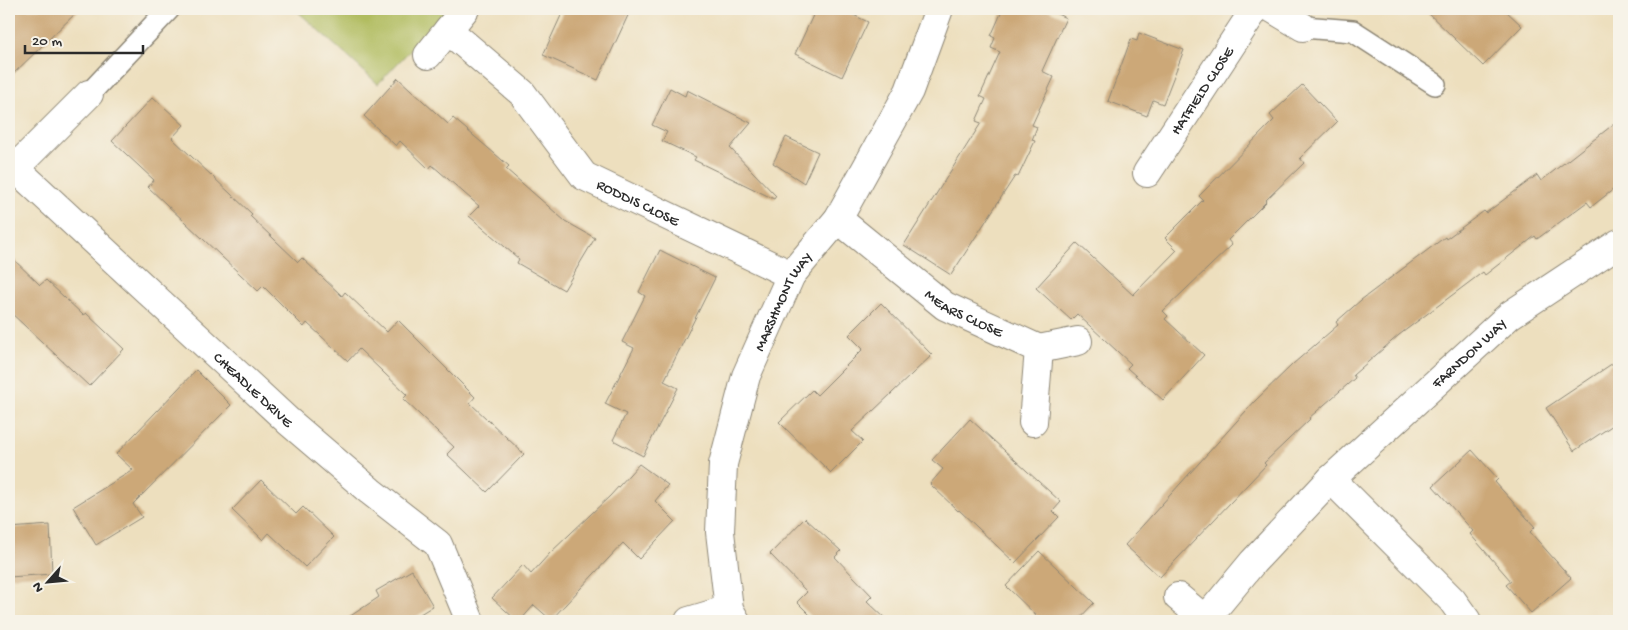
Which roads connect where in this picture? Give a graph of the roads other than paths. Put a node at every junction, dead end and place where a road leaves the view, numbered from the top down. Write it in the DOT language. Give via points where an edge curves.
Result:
graph roads {
  1 [pos="169,9"];
  2 [pos="466,9"];
  3 [pos="939,9"];
  4 [pos="1255,9"];
  5 [pos="1273,9"];
  6 [pos="1303,27"];
  7 [pos="448,30"];
  8 [pos="428,55"];
  9 [pos="1435,84"];
  10 [pos="89,94"];
  11 [pos="12,171"];
  12 [pos="1147,173"];
  13 [pos="838,219"];
  14 [pos="1619,243"];
  15 [pos="791,275"];
  16 [pos="1078,341"];
  17 [pos="1039,349"];
  18 [pos="1034,422"];
  19 [pos="1331,479"];
  20 [pos="1178,597"];
  21 [pos="733,615"];
  22 [pos="1206,620"];
  23 [pos="470,621"];
  24 [pos="689,621"];
  25 [pos="1467,621"];
  1 -- 10 [label="lane"];
  2 -- 7 [label="street"];
  3 -- 13 [label="street, MARSHMONT WAY" via="908,90"];
  4 -- 12 [label="street, HATFIELD CLOSE"];
  5 -- 6 [label="street"];
  6 -- 9 [label="lane" via="1353,31"];
  7 -- 8 [label="street"];
  7 -- 15 [label="street, RODDIS CLOSE" via="522,93 584,176"];
  10 -- 11 [label="street, CHEADLE DRIVE"];
  11 -- 23 [label="street, CHEADLE DRIVE" via="288,420 438,544"];
  13 -- 15 [label="street, MARSHMONT WAY"];
  13 -- 17 [label="street, MEARS CLOSE" via="946,306"];
  14 -- 19 [label="street, FARNDON WAY" via="1510,315"];
  15 -- 21 [label="street, MARSHMONT WAY" via="746,376 723,464 720,532"];
  16 -- 17 [label="street"];
  17 -- 18 [label="street"];
  19 -- 22 [label="street, FARNDON WAY" via="1253,562"];
  19 -- 25 [label="street" via="1452,600"];
  20 -- 22 [label="street, FARNDON WAY"];
  21 -- 24 [label="street"];
}
